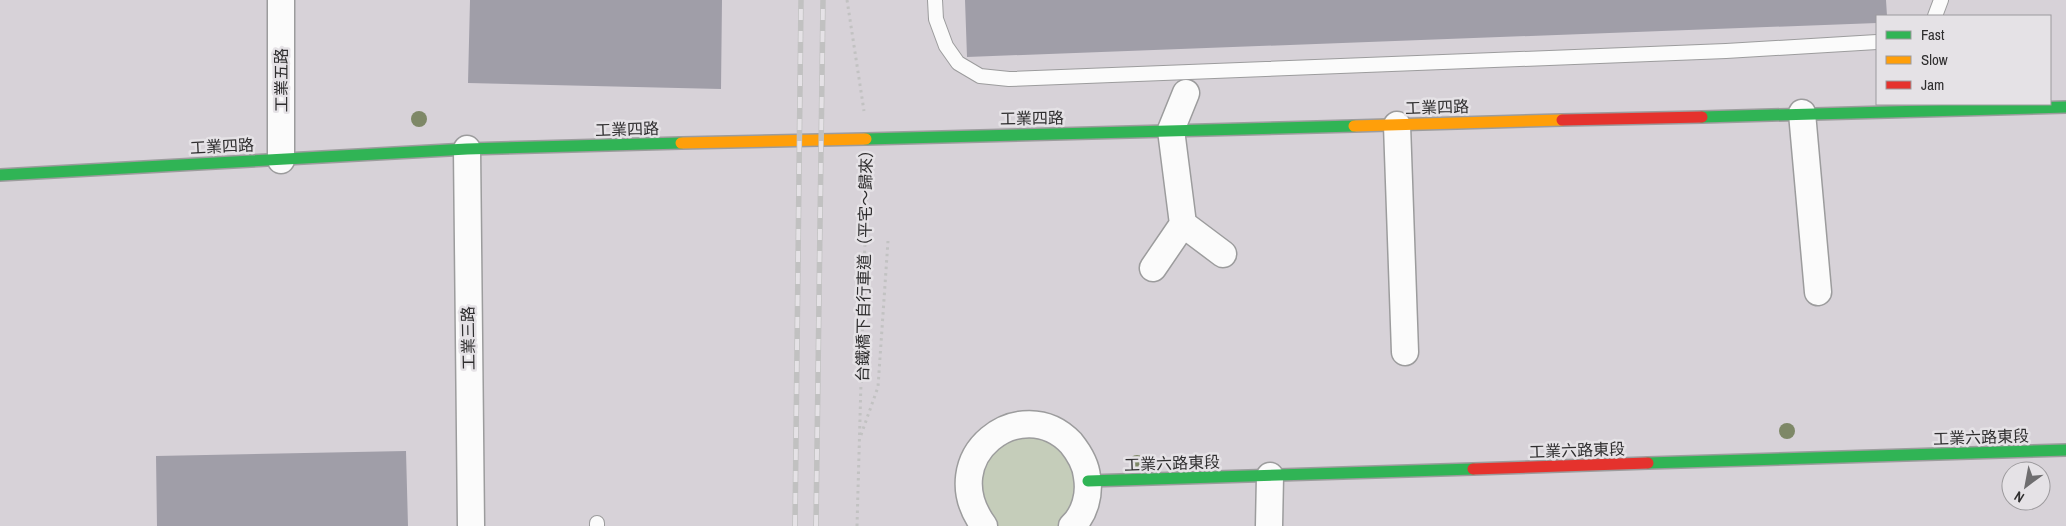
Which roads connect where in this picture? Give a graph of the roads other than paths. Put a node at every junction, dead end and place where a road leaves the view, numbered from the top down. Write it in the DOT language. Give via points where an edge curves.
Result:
graph roads {
  1 [pos="281,0"];
  2 [pos="935,0"];
  3 [pos="1941,0"];
  4 [pos="1935,15"];
  5 [pos="1876,42"];
  6 [pos="1186,93"];
  7 [pos="2066,107"];
  8 [pos="1802,113"];
  9 [pos="1397,124"];
  10 [pos="1172,130"];
  11 [pos="467,150"];
  12 [pos="281,160"];
  13 [pos="0,175"];
  14 [pos="1182,224"];
  15 [pos="1223,254"];
  16 [pos="1154,268"];
  17 [pos="1818,292"];
  18 [pos="1405,352"];
  19 [pos="2066,450"];
  20 [pos="1270,476"];
  21 [pos="1088,482"];
  22 [pos="471,526"];
  23 [pos="984,526"];
  24 [pos="1072,526"];
  25 [pos="1269,526"];
  1 -- 12 [label="street, 工業五路"];
  2 -- 5 [label="lane" via="936,19 946,46 958,63 980,76 1009,79 1726,51"];
  3 -- 4 [label="lane"];
  6 -- 10 [label="street"];
  7 -- 8 [label="street, 工業四路"];
  8 -- 9 [label="street, 工業四路"];
  8 -- 17 [label="street"];
  9 -- 10 [label="street, 工業四路"];
  9 -- 18 [label="street"];
  10 -- 11 [label="street, 工業四路"];
  10 -- 14 [label="street"];
  11 -- 12 [label="street, 工業四路"];
  11 -- 22 [label="street, 工業三路"];
  12 -- 13 [label="street, 工業四路"];
  14 -- 15 [label="street"];
  14 -- 16 [label="street"];
  19 -- 20 [label="street, 工業六路東段"];
  20 -- 21 [label="street, 工業六路東段"];
  20 -- 25 [label="street"];
  21 -- 23 [label="street" via="1078,451 1064,437 1048,428 1027,424 1007,428 989,438 976,454 969,473 968,493 974,513"];
  21 -- 24 [label="street" via="1085,506"];
}
